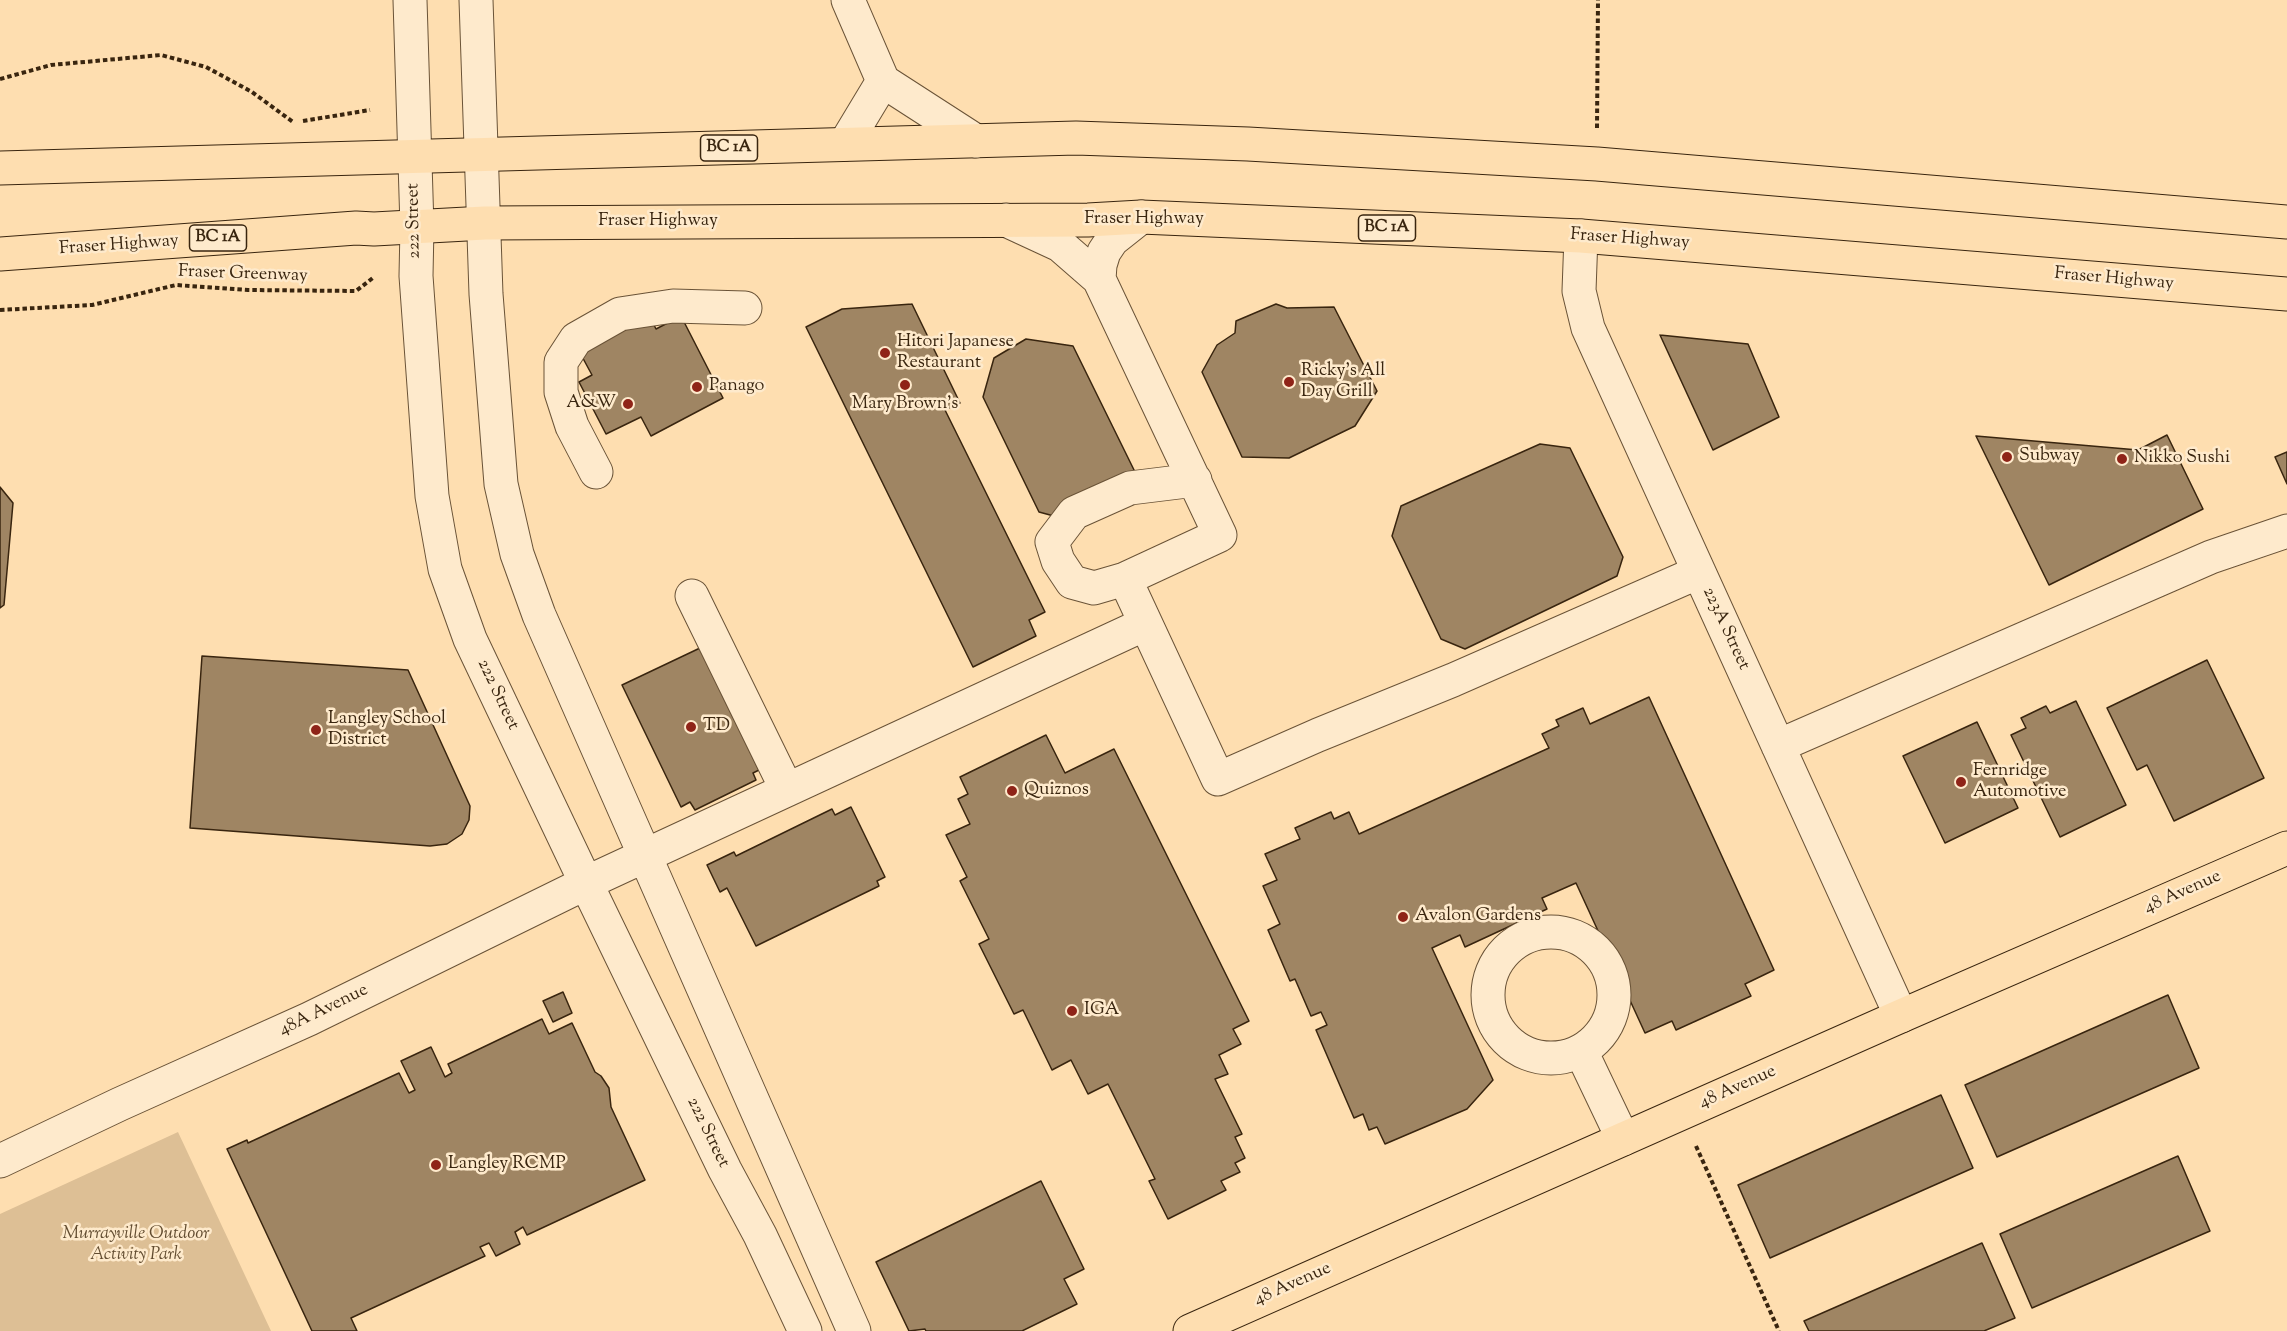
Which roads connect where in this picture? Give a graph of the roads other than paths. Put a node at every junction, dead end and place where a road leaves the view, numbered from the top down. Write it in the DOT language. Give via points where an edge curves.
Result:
graph roads {
  1 [pos="410,0"];
  2 [pos="476,0"];
  3 [pos="848,0"];
  4 [pos="884,81"];
  5 [pos="976,141"];
  6 [pos="845,144"];
  7 [pos="482,156"];
  8 [pos="414,158"];
  9 [pos="0,168"];
  10 [pos="1141,217"];
  11 [pos="1006,220"];
  12 [pos="2287,222"];
  13 [pos="485,223"];
  14 [pos="417,227"];
  15 [pos="1581,236"];
  16 [pos="0,254"];
  17 [pos="1100,279"];
  18 [pos="2287,294"];
  19 [pos="745,308"];
  20 [pos="596,472"];
  21 [pos="1195,480"];
  22 [pos="2287,531"];
  23 [pos="1699,572"];
  24 [pos="1125,579"];
  25 [pos="692,596"];
  26 [pos="1145,624"];
  27 [pos="1778,746"];
  28 [pos="788,790"];
  29 [pos="2287,848"];
  30 [pos="646,856"];
  31 [pos="586,883"];
  32 [pos="1901,1016"];
  33 [pos="1581,1052"];
  34 [pos="1623,1138"];
  35 [pos="0,1161"];
  36 [pos="805,1331"];
  37 [pos="854,1331"];
  38 [pos="1190,1331"];
  1 -- 8 [label="street, 222 Street"];
  2 -- 7 [label="street"];
  3 -- 4 [label="street"];
  4 -- 5 [label="street"];
  4 -- 6 [label="street"];
  5 -- 6 [label="main road, BC 1A"];
  5 -- 12 [label="main road, BC 1A" via="1076,138 1248,144 1597,164"];
  6 -- 7 [label="main road, BC 1A"];
  7 -- 8 [label="main road, BC 1A"];
  7 -- 13 [label="street"];
  8 -- 9 [label="main road, BC 1A"];
  8 -- 14 [label="street, 222 Street"];
  10 -- 11 [label="main road, Fraser Highway / BC 1A"];
  10 -- 15 [label="main road, Fraser Highway / BC 1A"];
  10 -- 17 [label="street" via="1112,240 1104,252"];
  11 -- 13 [label="main road, Fraser Highway / BC 1A"];
  11 -- 17 [label="street" via="1060,245"];
  13 -- 14 [label="main road, Fraser Highway / BC 1A"];
  13 -- 30 [label="street" via="486,294 501,484 517,554 539,615"];
  14 -- 16 [label="main road, Fraser Highway / BC 1A"];
  14 -- 31 [label="street, 222 Street" via="416,276 432,496 445,569 470,639"];
  15 -- 18 [label="main road, Fraser Highway / BC 1A"];
  15 -- 23 [label="street, 223A Street" via="1579,291 1588,328"];
  17 -- 21 [label="street"];
  19 -- 20 [label="street" via="673,306 620,314 576,339 561,362 561,392 572,426"];
  21 -- 24 [label="street" via="1220,535"];
  21 -- 24 [label="street" via="1130,488 1074,513 1052,542 1058,561 1072,582 1094,588"];
  22 -- 27 [label="street" via="2211,557"];
  23 -- 26 [label="street" via="1218,779"];
  23 -- 27 [label="street, 223A Street"];
  24 -- 26 [label="street"];
  25 -- 28 [label="street"];
  26 -- 28 [label="street, 48A Avenue"];
  27 -- 32 [label="street, 223A Street"];
  28 -- 30 [label="street, 48A Avenue"];
  29 -- 32 [label="main road, 48 Avenue"];
  30 -- 31 [label="street, 48A Avenue"];
  30 -- 37 [label="street"];
  31 -- 35 [label="street, 48A Avenue" via="309,1019"];
  31 -- 36 [label="street, 222 Street"];
  32 -- 34 [label="main road, 48 Avenue"];
  33 -- 34 [label="street"];
  34 -- 38 [label="main road, 48 Avenue"];
}
